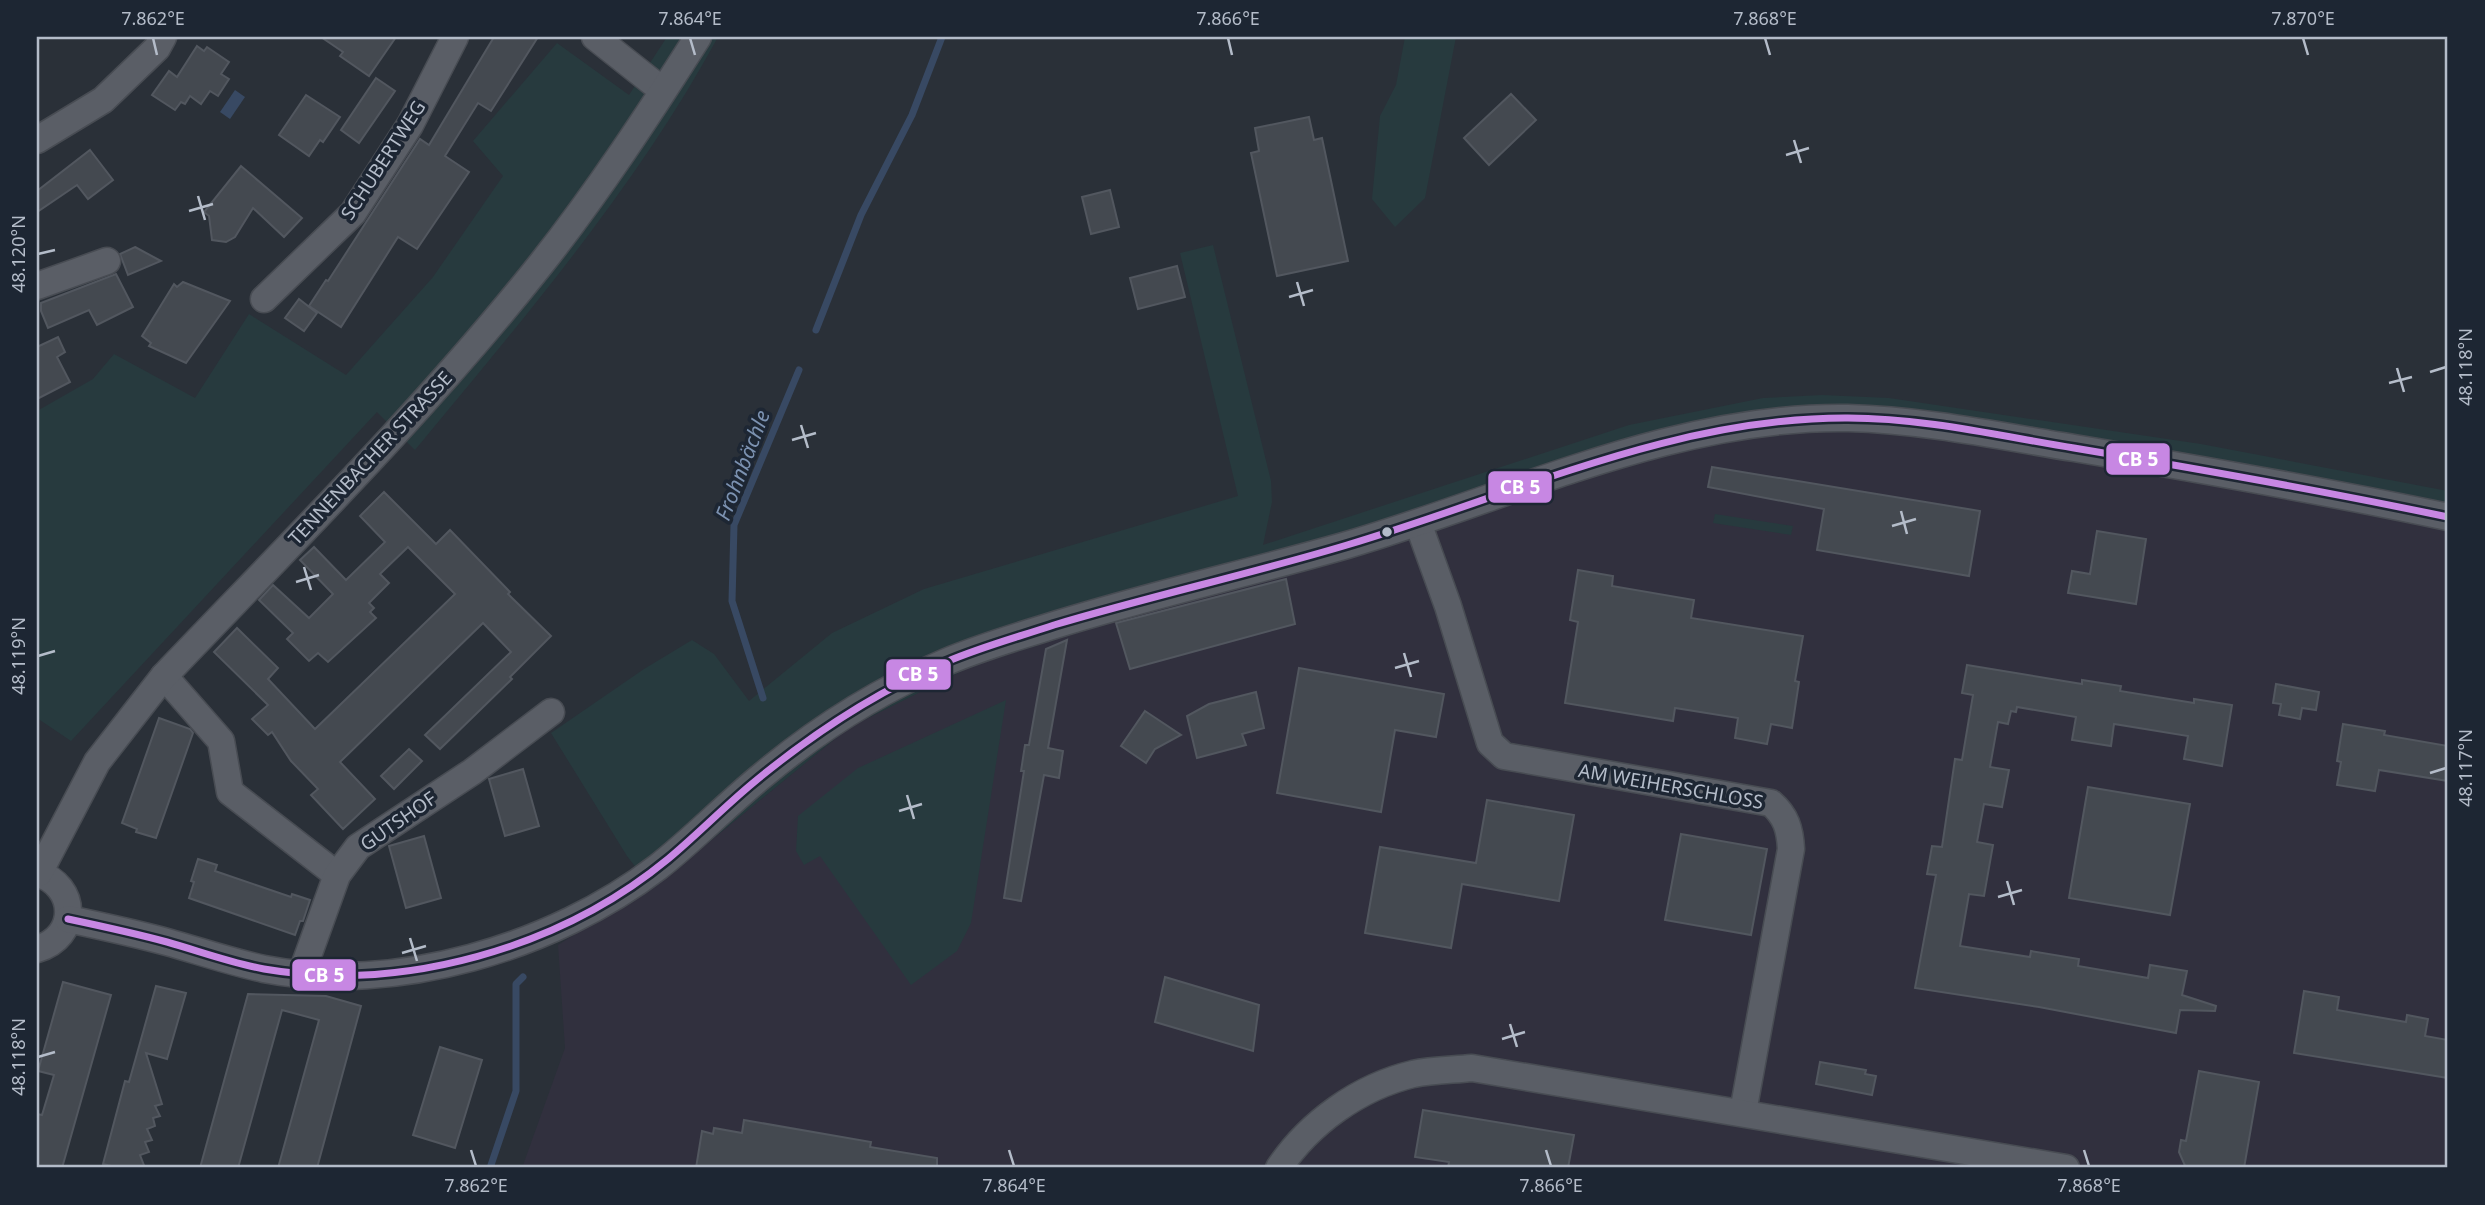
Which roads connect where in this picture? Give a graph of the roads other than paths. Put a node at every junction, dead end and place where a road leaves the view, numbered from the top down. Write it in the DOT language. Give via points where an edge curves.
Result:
graph roads {
  1 [pos="163,37"];
  2 [pos="455,37"];
  3 [pos="595,37"];
  4 [pos="698,37"];
  5 [pos="662,90"];
  6 [pos="37,140"];
  7 [pos="107,261"];
  8 [pos="37,286"];
  9 [pos="264,299"];
  10 [pos="2448,517"];
  11 [pos="1418,523"];
  12 [pos="164,676"];
  13 [pos="551,712"];
  14 [pos="38,873"];
  15 [pos="337,875"];
  16 [pos="68,919"];
  17 [pos="37,949"];
  18 [pos="301,975"];
  19 [pos="1743,1112"];
  20 [pos="1279,1168"];
  21 [pos="2066,1168"];
  1 -- 6 [label="street" via="158,48 103,100"];
  2 -- 9 [label="street, SCHUBERTWEG" via="410,125 353,213"];
  3 -- 5 [label="street"];
  4 -- 5 [label="street, TENNENBACHER STRASSE"];
  5 -- 12 [label="street, TENNENBACHER STRASSE" via="581,211 453,370"];
  7 -- 8 [label="street"];
  10 -- 11 [label="street" via="2264,480 1954,428 1850,418 1742,425 1650,445"];
  11 -- 18 [label="street" via="1082,616 946,662 838,718 763,775 656,869 578,918 534,936 418,971"];
  11 -- 19 [label="street, AM WEIHERSCHLOSS" via="1490,743 1504,756 1771,803 1781,811 1791,849"];
  12 -- 14 [label="street, TENNENBACHER STRASSE" via="97,762"];
  12 -- 15 [label="street" via="221,741 230,792"];
  13 -- 15 [label="street, GUTSHOF" via="472,772 358,847"];
  14 -- 16 [label="street" via="63,891"];
  15 -- 18 [label="street, GUTSHOF"];
  16 -- 17 [label="street" via="62,933"];
  16 -- 18 [label="street"];
  19 -- 20 [label="street" via="1472,1068 1413,1074 1355,1097 1318,1124"];
  19 -- 21 [label="street"];
}
